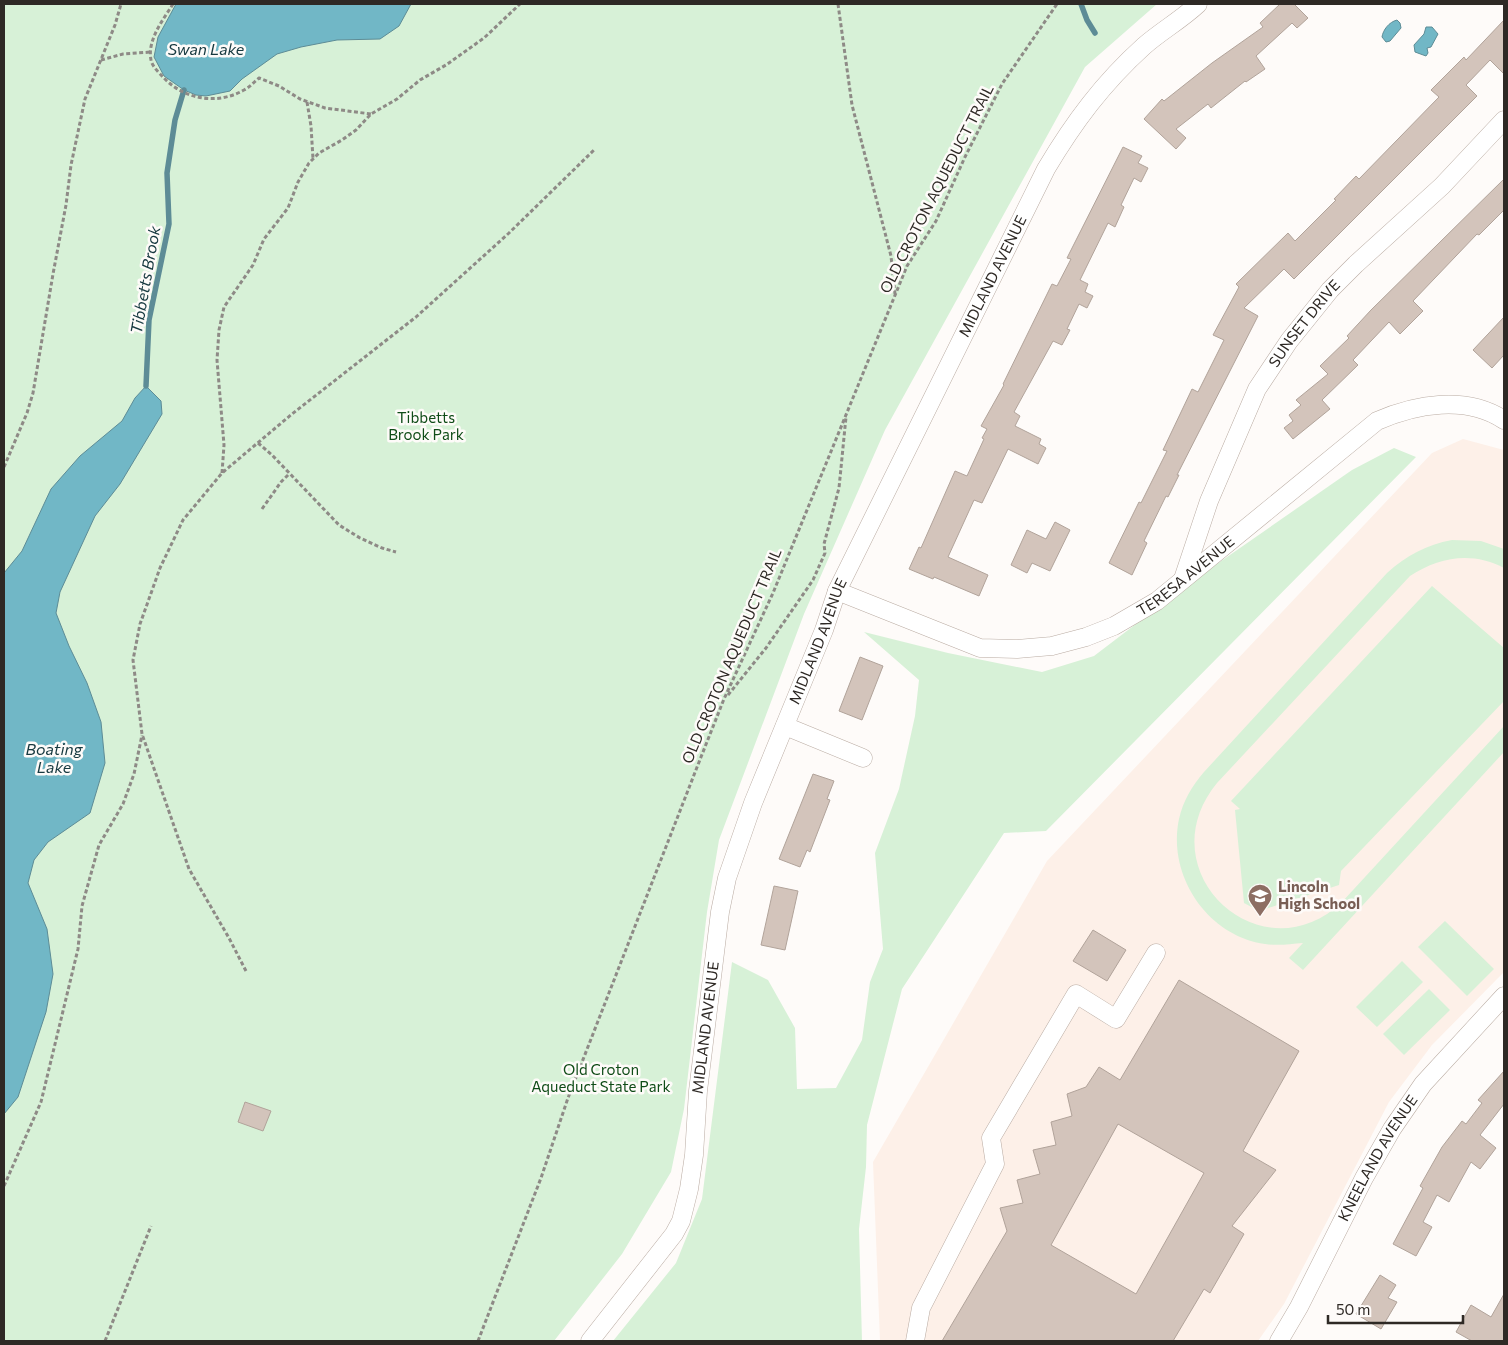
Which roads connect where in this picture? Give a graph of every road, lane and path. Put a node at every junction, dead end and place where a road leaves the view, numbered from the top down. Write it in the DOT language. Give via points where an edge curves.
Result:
graph roads {
  1 [pos="121,4"];
  2 [pos="173,4"];
  3 [pos="520,4"];
  4 [pos="838,4"];
  5 [pos="1057,4"];
  6 [pos="1198,4"];
  7 [pos="151,52"];
  8 [pos="100,60"];
  9 [pos="307,101"];
  10 [pos="371,114"];
  11 [pos="1504,120"];
  12 [pos="594,150"];
  13 [pos="313,159"];
  14 [pos="895,295"];
  15 [pos="846,413"];
  16 [pos="1503,417"];
  17 [pos="258,443"];
  18 [pos="4,467"];
  19 [pos="222,473"];
  20 [pos="289,474"];
  21 [pos="262,509"];
  22 [pos="396,552"];
  23 [pos="1182,579"];
  24 [pos="837,591"];
  25 [pos="724,699"];
  26 [pos="785,726"];
  27 [pos="142,734"];
  28 [pos="863,758"];
  29 [pos="1156,953"];
  30 [pos="246,970"];
  31 [pos="1504,996"];
  32 [pos="4,1186"];
  33 [pos="151,1226"];
  34 [pos="105,1341"];
  35 [pos="478,1341"];
  36 [pos="590,1341"];
  37 [pos="916,1341"];
  38 [pos="1279,1341"];
  1 -- 8 [label="path"];
  2 -- 7 [label="path" via="159,26"];
  3 -- 10 [label="path" via="484,38"];
  4 -- 14 [label="path" via="852,105 891,256"];
  5 -- 14 [label="path, OLD CROTON AQUEDUCT TRAIL" via="1002,84 936,221 907,266"];
  6 -- 24 [label="street, MIDLAND AVENUE" via="1116,72 1066,134"];
  7 -- 8 [label="path"];
  7 -- 9 [label="path" via="151,61 158,73 184,94 208,99 230,96 259,78"];
  8 -- 18 [label="path" via="85,99 74,148 33,393"];
  9 -- 10 [label="path" via="325,108"];
  9 -- 13 [label="path"];
  10 -- 13 [label="path" via="356,130"];
  11 -- 23 [label="street, SUNSET DRIVE" via="1442,186 1330,290 1288,341 1257,390 1209,501"];
  12 -- 17 [label="path" via="416,318"];
  13 -- 19 [label="path" via="298,182 288,208 264,239 253,265 224,307 217,360 224,445"];
  14 -- 15 [label="path, OLD CROTON AQUEDUCT TRAIL"];
  15 -- 25 [label="path, OLD CROTON AQUEDUCT TRAIL" via="773,593"];
  15 -- 25 [label="path" via="839,488 824,544 825,553 813,580 766,648"];
  16 -- 23 [label="street, TERESA AVENUE" via="1480,409 1429,405 1400,411 1377,421"];
  17 -- 19 [label="path"];
  17 -- 20 [label="path"];
  19 -- 27 [label="path" via="183,520 160,568 140,624 133,660"];
  20 -- 21 [label="path"];
  20 -- 22 [label="path" via="339,525 360,538"];
  23 -- 24 [label="street, TERESA AVENUE" via="1156,601 1114,626 1066,643 1017,649 980,648"];
  24 -- 26 [label="street, MIDLAND AVENUE"];
  25 -- 35 [label="path, OLD CROTON AQUEDUCT TRAIL" via="568,1098 538,1187"];
  26 -- 28 [label="street"];
  26 -- 36 [label="street, MIDLAND AVENUE" via="753,802 727,878 698,1091 694,1155 681,1221"];
  27 -- 30 [label="path" via="189,869"];
  27 -- 32 [label="path" via="134,774 123,804 99,845 82,906 78,950 41,1102"];
  29 -- 37 [label="street" via="1116,1019 1076,994 991,1138 995,1164 921,1308"];
  31 -- 38 [label="street, KNEELAND AVENUE" via="1423,1084 1392,1129"];
  33 -- 34 [label="path"];
}
